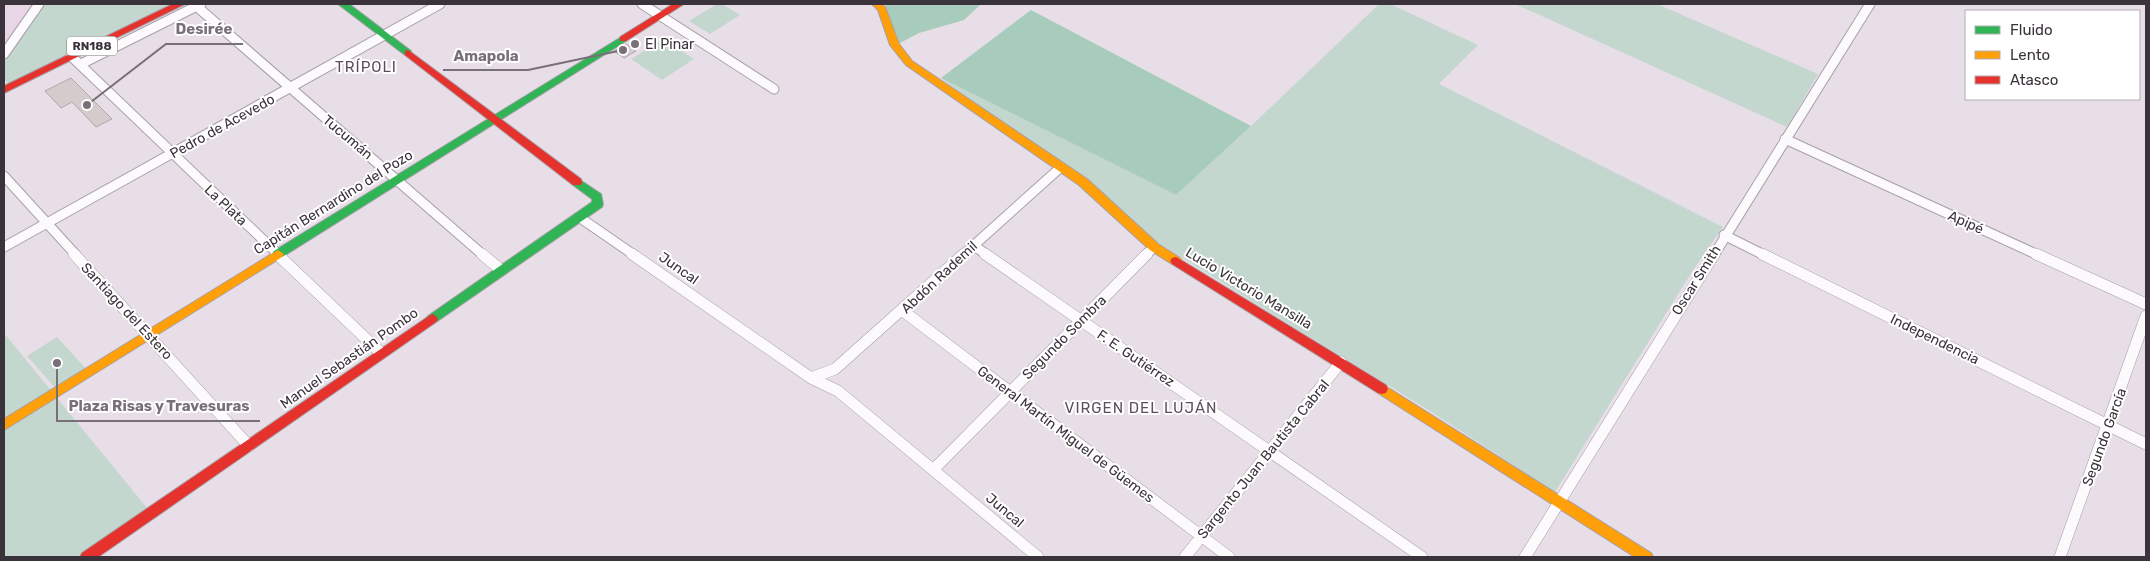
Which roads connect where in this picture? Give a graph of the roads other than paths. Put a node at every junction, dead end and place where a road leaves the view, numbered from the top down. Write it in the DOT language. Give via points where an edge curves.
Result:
graph roads {
  1 [pos="39,4"];
  2 [pos="180,4"];
  3 [pos="343,4"];
  4 [pos="440,4"];
  5 [pos="642,4"];
  6 [pos="679,4"];
  7 [pos="876,4"];
  8 [pos="1870,4"];
  9 [pos="198,5"];
  10 [pos="660,15"];
  11 [pos="384,35"];
  12 [pos="4,54"];
  13 [pos="71,56"];
  14 [pos="81,64"];
  15 [pos="290,88"];
  16 [pos="4,89"];
  17 [pos="774,89"];
  18 [pos="493,120"];
  19 [pos="1785,139"];
  20 [pos="172,154"];
  21 [pos="1061,167"];
  22 [pos="4,176"];
  23 [pos="398,179"];
  24 [pos="579,216"];
  25 [pos="47,224"];
  26 [pos="1724,235"];
  27 [pos="973,245"];
  28 [pos="4,247"];
  29 [pos="1154,247"];
  30 [pos="279,254"];
  31 [pos="502,270"];
  32 [pos="2146,304"];
  33 [pos="903,311"];
  34 [pos="2146,316"];
  35 [pos="1081,320"];
  36 [pos="149,335"];
  37 [pos="381,353"];
  38 [pos="1341,362"];
  39 [pos="811,378"];
  40 [pos="1011,391"];
  41 [pos="4,425"];
  42 [pos="2109,425"];
  43 [pos="2146,444"];
  44 [pos="249,446"];
  45 [pos="1272,451"];
  46 [pos="933,470"];
  47 [pos="1560,502"];
  48 [pos="1202,536"];
  49 [pos="87,557"];
  50 [pos="1038,557"];
  51 [pos="1185,557"];
  52 [pos="1229,557"];
  53 [pos="1422,557"];
  54 [pos="1525,557"];
  55 [pos="1646,557"];
  56 [pos="2060,557"];
  1 -- 12 [label="street"];
  2 -- 13 [label="street, RN188"];
  3 -- 11 [label="street"];
  4 -- 11 [label="street, Pedro de Acevedo"];
  5 -- 10 [label="street"];
  6 -- 10 [label="street, Capitán Bernardino del Pozo"];
  7 -- 21 [label="street, Lucio Victorio Mansilla" via="882,9 895,45 909,63"];
  8 -- 19 [label="street, Oscar Smith"];
  9 -- 14 [label="street"];
  9 -- 15 [label="street, Tucumán"];
  10 -- 17 [label="street"];
  10 -- 18 [label="street, Capitán Bernardino del Pozo"];
  11 -- 15 [label="street, Pedro de Acevedo"];
  11 -- 18 [label="street"];
  13 -- 14 [label="street, La Plata"];
  13 -- 16 [label="street, RN188"];
  14 -- 20 [label="street, La Plata"];
  15 -- 20 [label="street, Pedro de Acevedo"];
  15 -- 23 [label="street, Tucumán"];
  18 -- 23 [label="street, Capitán Bernardino del Pozo"];
  18 -- 24 [label="street" via="597,197 598,204"];
  19 -- 26 [label="street, Oscar Smith"];
  19 -- 32 [label="street, Apipé"];
  20 -- 25 [label="street, Pedro de Acevedo"];
  20 -- 30 [label="street, La Plata"];
  21 -- 27 [label="street, Abdón Rademil"];
  21 -- 29 [label="street, Lucio Victorio Mansilla" via="1083,182"];
  22 -- 25 [label="street, Santiago del Estero"];
  23 -- 30 [label="street, Capitán Bernardino del Pozo"];
  23 -- 31 [label="street, Tucumán"];
  24 -- 31 [label="street, Manuel Sebastián Pombo"];
  24 -- 39 [label="street, Juncal"];
  25 -- 28 [label="street, Pedro de Acevedo"];
  25 -- 36 [label="street, Santiago del Estero"];
  26 -- 42 [label="street, Independencia"];
  26 -- 47 [label="street, Oscar Smith"];
  27 -- 33 [label="street, Abdón Rademil"];
  27 -- 35 [label="street, F. E. Gutiérrez"];
  29 -- 35 [label="street, Segundo Sombra"];
  29 -- 38 [label="street, Lucio Victorio Mansilla"];
  30 -- 36 [label="street, Capitán Bernardino del Pozo"];
  30 -- 37 [label="street, La Plata"];
  31 -- 37 [label="street, Manuel Sebastián Pombo"];
  33 -- 39 [label="street, Abdón Rademil" via="835,369"];
  33 -- 40 [label="street, General Martín Miguel de Güemes"];
  34 -- 42 [label="street, Segundo García"];
  35 -- 40 [label="street, Segundo Sombra"];
  35 -- 45 [label="street, F. E. Gutiérrez"];
  36 -- 41 [label="street, Capitán Bernardino del Pozo"];
  36 -- 44 [label="street, Santiago del Estero"];
  37 -- 44 [label="street, Manuel Sebastián Pombo"];
  38 -- 45 [label="street, Sargento Juan Bautista Cabral"];
  38 -- 47 [label="street, Lucio Victorio Mansilla"];
  39 -- 46 [label="street, Juncal" via="838,391"];
  40 -- 46 [label="street, Segundo Sombra"];
  40 -- 48 [label="street, General Martín Miguel de Güemes"];
  42 -- 43 [label="street, Independencia"];
  42 -- 56 [label="street, Segundo García"];
  44 -- 49 [label="street, Manuel Sebastián Pombo"];
  45 -- 48 [label="street, Sargento Juan Bautista Cabral"];
  45 -- 53 [label="street, F. E. Gutiérrez"];
  46 -- 50 [label="street, Juncal"];
  47 -- 54 [label="street, Oscar Smith"];
  47 -- 55 [label="street, Lucio Victorio Mansilla"];
  48 -- 51 [label="street, Sargento Juan Bautista Cabral"];
  48 -- 52 [label="street, General Martín Miguel de Güemes"];
}
